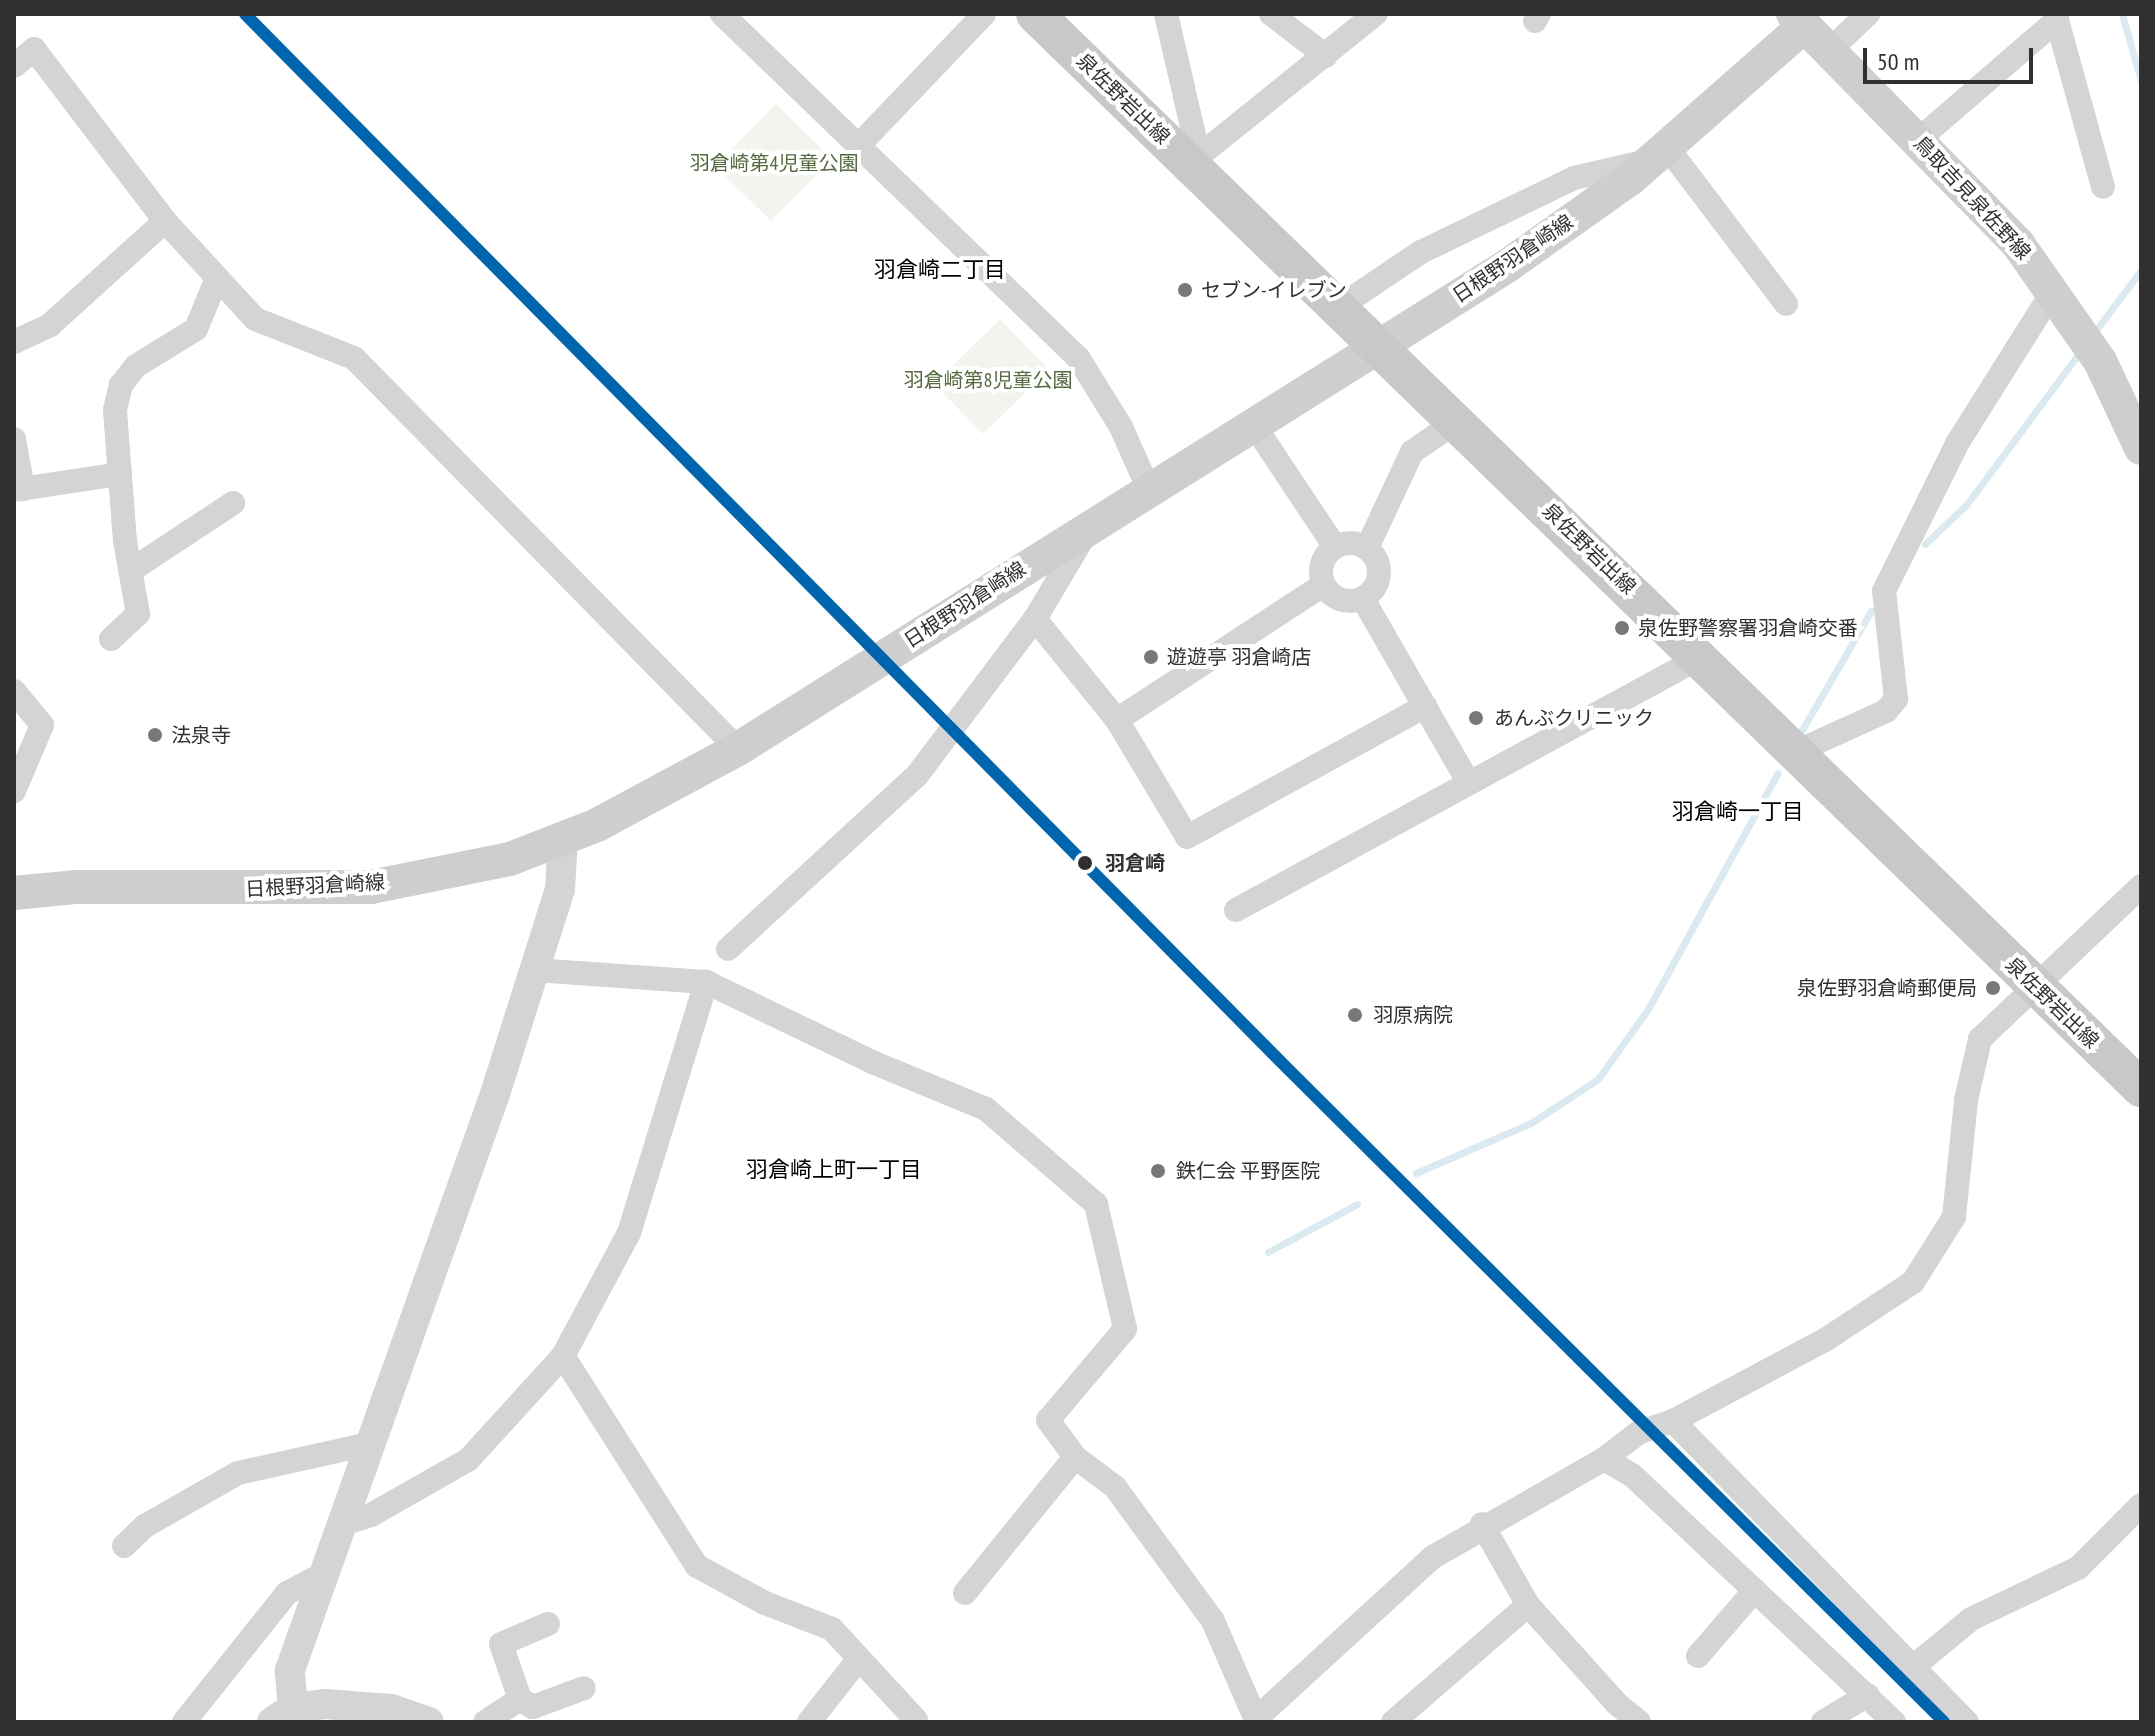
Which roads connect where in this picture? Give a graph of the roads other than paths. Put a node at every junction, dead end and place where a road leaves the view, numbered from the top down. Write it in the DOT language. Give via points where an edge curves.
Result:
graph roads {
  1 [pos="722,14"];
  2 [pos="984,14"];
  3 [pos="1035,14"];
  4 [pos="1166,14"];
  5 [pos="1271,14"];
  6 [pos="1375,14"];
  7 [pos="1868,14"];
  8 [pos="2056,17"];
  9 [pos="1798,20"];
  10 [pos="1829,51"];
  11 [pos="1326,56"];
  12 [pos="14,66"];
  13 [pos="1918,140"];
  14 [pos="858,146"];
  15 [pos="1659,154"];
  16 [pos="1194,160"];
  17 [pos="2103,187"];
  18 [pos="165,221"];
  19 [pos="217,278"];
  20 [pos="2053,291"];
  21 [pos="1786,304"];
  22 [pos="1339,307"];
  23 [pos="14,342"];
  24 [pos="1378,345"];
  25 [pos="1457,421"];
  26 [pos="1252,422"];
  27 [pos="14,439"];
  28 [pos="2141,448"];
  29 [pos="120,474"];
  30 [pos="19,489"];
  31 [pos="1149,490"];
  32 [pos="233,503"];
  33 [pos="1089,527"];
  34 [pos="1335,547"];
  35 [pos="1367,548"];
  36 [pos="133,569"];
  37 [pos="1323,585"];
  38 [pos="1363,599"];
  39 [pos="1035,619"];
  40 [pos="111,639"];
  41 [pos="1701,657"];
  42 [pos="14,691"];
  43 [pos="1425,706"];
  44 [pos="1117,720"];
  45 [pos="738,749"];
  46 [pos="1798,751"];
  47 [pos="1469,783"];
  48 [pos="14,791"];
  49 [pos="563,839"];
  50 [pos="2141,886"];
  51 [pos="14,893"];
  52 [pos="1236,910"];
  53 [pos="728,949"];
  54 [pos="535,970"];
  55 [pos="706,982"];
  56 [pos="2033,986"];
  57 [pos="2141,1088"];
  58 [pos="563,1356"];
  59 [pos="1673,1421"];
  60 [pos="373,1443"];
  61 [pos="1075,1457"];
  62 [pos="1604,1459"];
  63 [pos="2141,1505"];
  64 [pos="343,1524"];
  65 [pos="1482,1524"];
  66 [pos="124,1546"];
  67 [pos="325,1573"];
  68 [pos="1755,1590"];
  69 [pos="965,1593"];
  70 [pos="1528,1605"];
  71 [pos="548,1624"];
  72 [pos="1698,1656"];
  73 [pos="858,1660"];
  74 [pos="1913,1667"];
  75 [pos="584,1688"];
  76 [pos="1868,1695"];
  77 [pos="520,1699"];
  78 [pos="283,1715"];
  79 [pos="916,1720"];
  80 [pos="1257,1720"];
  81 [pos="184,1722"];
  82 [pos="429,1722"];
  83 [pos="485,1722"];
  84 [pos="809,1722"];
  85 [pos="1393,1722"];
  86 [pos="1639,1722"];
  87 [pos="1823,1722"];
  88 [pos="1894,1722"];
  89 [pos="1967,1722"];
  1 -- 14 [label="street"];
  2 -- 14 [label="street"];
  3 -- 16 [label="main road, 泉佐野岩出線"];
  4 -- 16 [label="street"];
  5 -- 11 [label="street"];
  6 -- 11 [label="street"];
  7 -- 10 [label="street"];
  8 -- 13 [label="street"];
  8 -- 17 [label="street"];
  9 -- 10 [label="main road, 鳥取吉見泉佐野線"];
  9 -- 15 [label="main road, 日根野羽倉崎線"];
  10 -- 13 [label="main road, 鳥取吉見泉佐野線"];
  11 -- 16 [label="street"];
  12 -- 18 [label="street" via="34,49"];
  13 -- 20 [label="main road, 鳥取吉見泉佐野線" via="2018,244"];
  14 -- 31 [label="street" via="1079,359 1121,427"];
  15 -- 21 [label="street"];
  15 -- 22 [label="street" via="1574,178 1421,252"];
  15 -- 24 [label="main road, 日根野羽倉崎線" via="1507,266"];
  16 -- 22 [label="main road, 泉佐野岩出線"];
  18 -- 19 [label="street"];
  18 -- 23 [label="street" via="50,325"];
  19 -- 29 [label="street" via="196,329 136,366 121,385 115,410"];
  19 -- 45 [label="street" via="255,319 354,358"];
  20 -- 28 [label="main road, 鳥取吉見泉佐野線" via="2100,361"];
  20 -- 46 [label="street" via="1958,442 1884,591 1896,699 1886,711"];
  22 -- 24 [label="main road, 泉佐野岩出線"];
  24 -- 25 [label="main road, 泉佐野岩出線"];
  24 -- 26 [label="main road, 日根野羽倉崎線"];
  25 -- 35 [label="street" via="1412,452"];
  25 -- 41 [label="main road, 泉佐野岩出線"];
  26 -- 31 [label="main road, 日根野羽倉崎線"];
  26 -- 34 [label="street"];
  27 -- 30 [label="street"];
  29 -- 30 [label="street"];
  29 -- 36 [label="street"];
  31 -- 33 [label="main road, 日根野羽倉崎線"];
  32 -- 36 [label="street"];
  33 -- 39 [label="street"];
  33 -- 45 [label="main road, 日根野羽倉崎線"];
  34 -- 35 [label="street" via="1348,542"];
  34 -- 37 [label="street" via="1320,566"];
  35 -- 38 [label="street" via="1379,574"];
  36 -- 40 [label="street" via="138,614"];
  37 -- 38 [label="street" via="1336,598"];
  37 -- 44 [label="street"];
  38 -- 43 [label="street"];
  39 -- 44 [label="street"];
  39 -- 53 [label="street" via="918,774"];
  41 -- 46 [label="main road, 泉佐野岩出線"];
  41 -- 47 [label="street"];
  42 -- 48 [label="street" via="42,725"];
  43 -- 44 [label="street" via="1187,837"];
  43 -- 47 [label="street"];
  45 -- 49 [label="main road, 日根野羽倉崎線" via="679,784"];
  46 -- 56 [label="main road, 泉佐野岩出線"];
  47 -- 52 [label="street"];
  49 -- 51 [label="main road, 日根野羽倉崎線" via="510,859 371,887 75,887"];
  49 -- 54 [label="street" via="560,889"];
  50 -- 56 [label="street"];
  54 -- 55 [label="street"];
  54 -- 60 [label="street"];
  55 -- 58 [label="street" via="629,1233"];
  55 -- 61 [label="street" via="872,1062 986,1109 1096,1204 1125,1329 1048,1420"];
  56 -- 57 [label="main road, 泉佐野岩出線"];
  56 -- 59 [label="street" via="1980,1039 1966,1100 1954,1217 1913,1282 1825,1340"];
  58 -- 64 [label="street" via="468,1460 371,1515"];
  58 -- 73 [label="street" via="697,1566 765,1603 832,1629"];
  59 -- 62 [label="street" via="1638,1433"];
  59 -- 74 [label="street"];
  60 -- 64 [label="street"];
  60 -- 66 [label="street" via="238,1473 145,1526"];
  61 -- 69 [label="street"];
  61 -- 80 [label="street" via="1115,1487 1213,1621"];
  62 -- 65 [label="street"];
  62 -- 68 [label="street" via="1632,1475"];
  63 -- 74 [label="street" via="2078,1568 1971,1619"];
  64 -- 67 [label="street"];
  65 -- 70 [label="street"];
  65 -- 80 [label="street" via="1409,1577"];
  67 -- 78 [label="street" via="290,1670"];
  67 -- 81 [label="street" via="287,1593"];
  68 -- 72 [label="street"];
  68 -- 76 [label="street"];
  70 -- 85 [label="street"];
  70 -- 86 [label="street"];
  71 -- 77 [label="street" via="501,1644"];
  73 -- 79 [label="street"];
  73 -- 84 [label="street"];
  74 -- 89 [label="street"];
  75 -- 77 [label="street" via="533,1707"];
  76 -- 87 [label="street"];
  76 -- 88 [label="street"];
  77 -- 83 [label="street"];
  78 -- 82 [label="street" via="325,1704 391,1709"];
}
